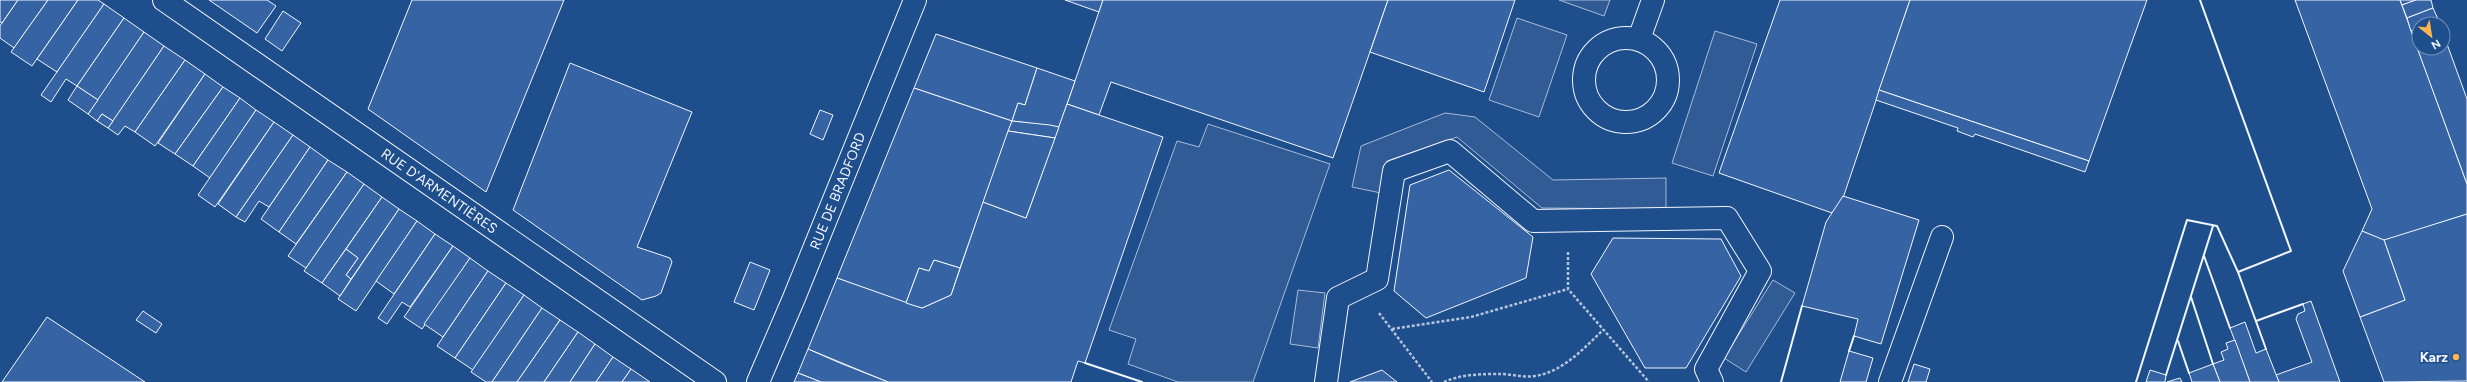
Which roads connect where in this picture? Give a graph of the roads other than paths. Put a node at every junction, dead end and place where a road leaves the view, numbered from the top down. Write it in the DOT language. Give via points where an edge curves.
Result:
graph roads {
  1 [pos="164,0"];
  2 [pos="916,0"];
  3 [pos="1653,0"];
  4 [pos="1639,39"];
  5 [pos="1942,237"];
  6 [pos="715,382"];
  7 [pos="758,382"];
  8 [pos="1326,382"];
  9 [pos="1712,382"];
  10 [pos="1890,382"];
  1 -- 6 [label="street, RUE D'ARMENTIÈRES"];
  2 -- 7 [label="street, RUE DE BRADFORD"];
  3 -- 4 [label="street"];
  5 -- 10 [label="street"];
  8 -- 9 [label="street" via="1338,298 1377,279 1394,171 1450,151 1533,221 1727,218 1760,271 1706,369"];
}
